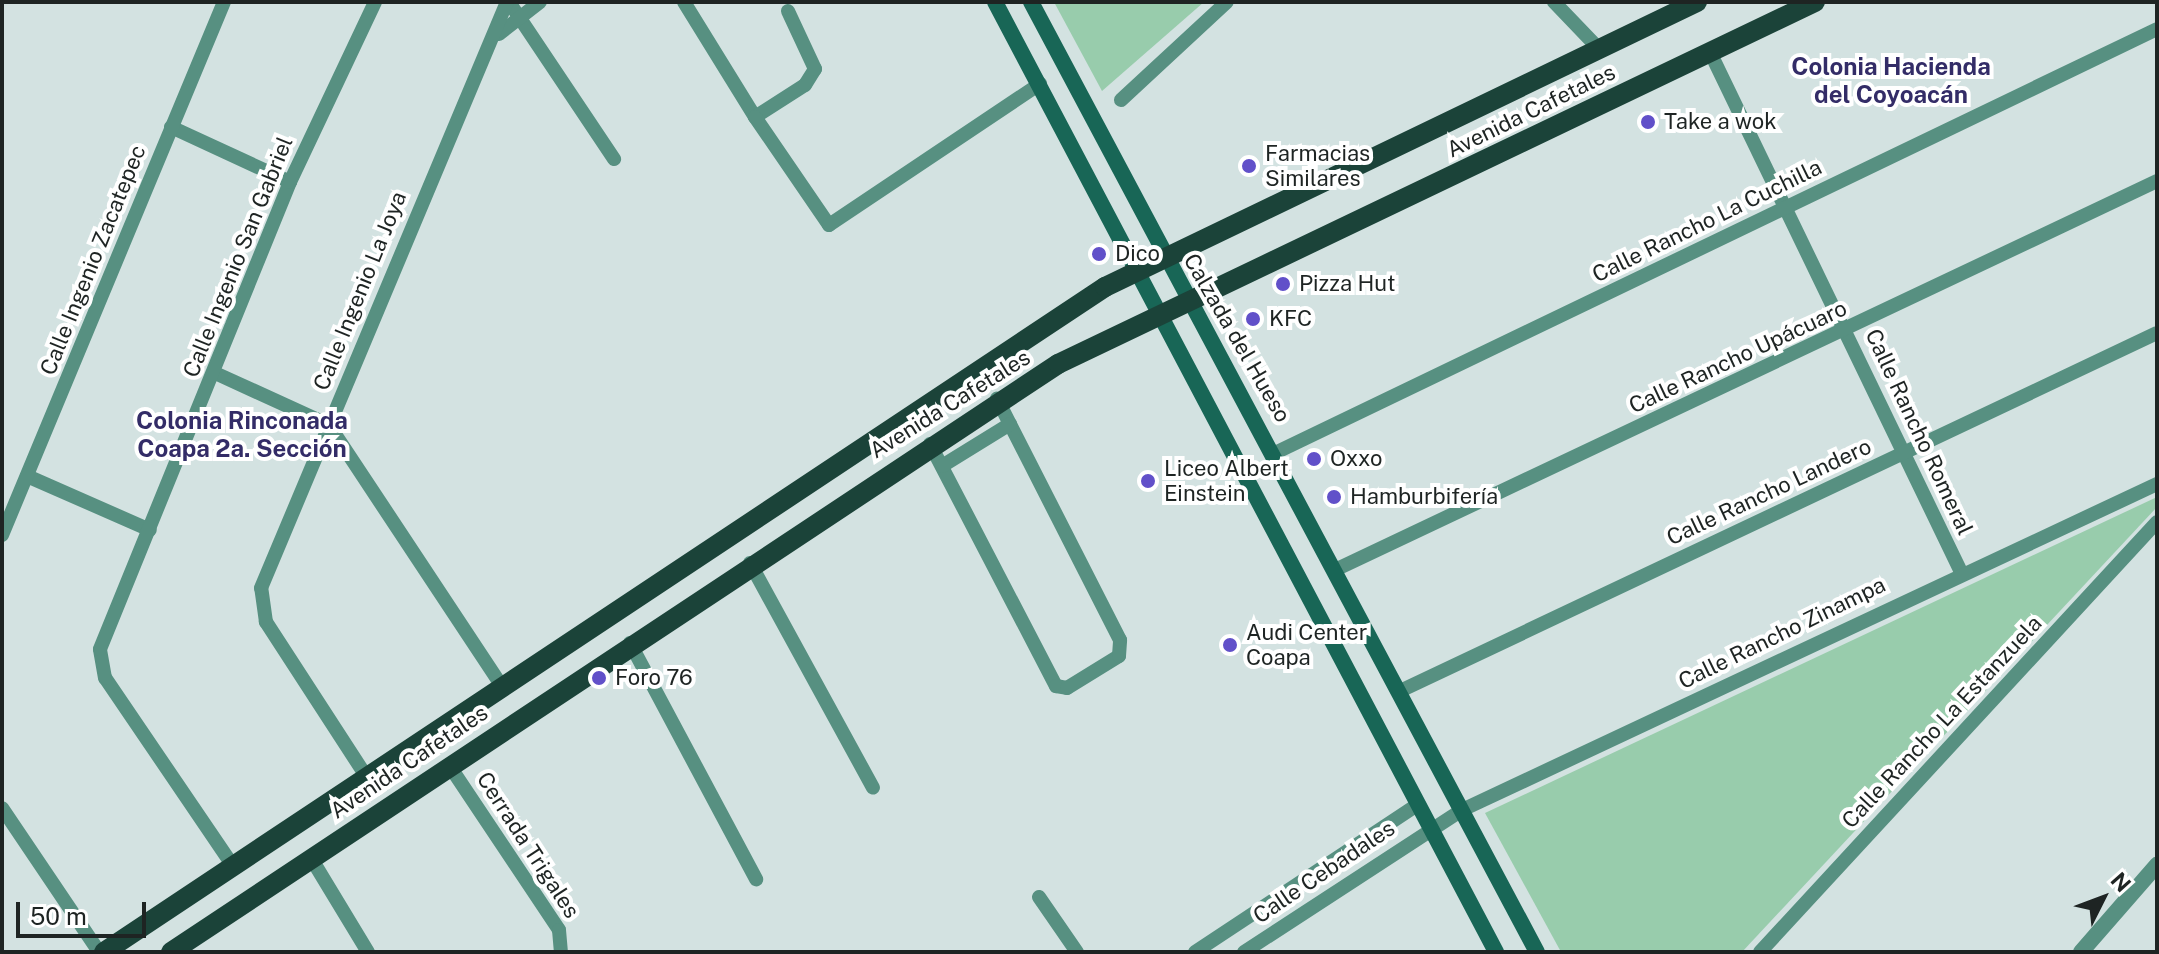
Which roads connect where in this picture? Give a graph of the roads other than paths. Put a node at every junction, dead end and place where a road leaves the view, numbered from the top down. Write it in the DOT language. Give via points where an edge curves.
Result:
graph roads {
  1 [pos="224,2"];
  2 [pos="375,2"];
  3 [pos="508,2"];
  4 [pos="540,2"];
  5 [pos="684,2"];
  6 [pos="995,2"];
  7 [pos="1031,2"];
  8 [pos="1227,2"];
  9 [pos="1554,2"];
  10 [pos="1697,2"];
  11 [pos="1815,2"];
  12 [pos="788,11"];
  13 [pos="523,13"];
  14 [pos="2157,29"];
  15 [pos="499,34"];
  16 [pos="1599,49"];
  17 [pos="1710,52"];
  18 [pos="1040,84"];
  19 [pos="1121,100"];
  20 [pos="755,117"];
  21 [pos="171,127"];
  22 [pos="614,159"];
  23 [pos="2157,181"];
  24 [pos="290,182"];
  25 [pos="1785,208"];
  26 [pos="1164,258"];
  27 [pos="1132,273"];
  28 [pos="1188,302"];
  29 [pos="1156,317"];
  30 [pos="1846,330"];
  31 [pos="2157,333"];
  32 [pos="215,373"];
  33 [pos="1004,412"];
  34 [pos="329,425"];
  35 [pos="1277,452"];
  36 [pos="1904,452"];
  37 [pos="936,455"];
  38 [pos="27,476"];
  39 [pos="2157,484"];
  40 [pos="2157,522"];
  41 [pos="150,530"];
  42 [pos="2,535"];
  43 [pos="750,563"];
  44 [pos="1337,569"];
  45 [pos="1961,572"];
  46 [pos="630,643"];
  47 [pos="502,686"];
  48 [pos="1400,691"];
  49 [pos="449,765"];
  50 [pos="366,776"];
  51 [pos="873,788"];
  52 [pos="1417,805"];
  53 [pos="2,808"];
  54 [pos="1462,810"];
  55 [pos="1429,828"];
  56 [pos="311,858"];
  57 [pos="1332,861"];
  58 [pos="2157,865"];
  59 [pos="233,866"];
  60 [pos="756,879"];
  61 [pos="1346,883"];
  62 [pos="1039,897"];
  63 [pos="102,952"];
  64 [pos="171,952"];
  65 [pos="368,952"];
  66 [pos="561,952"];
  67 [pos="1077,952"];
  68 [pos="1195,952"];
  69 [pos="1244,952"];
  70 [pos="1496,952"];
  71 [pos="1537,952"];
  72 [pos="1760,952"];
  73 [pos="2081,952"];
  1 -- 21 [label="street, Calle Ingenio Zacatepec"];
  2 -- 24 [label="street, Calle Ingenio San Gabriel"];
  3 -- 13 [label="street"];
  3 -- 15 [label="street, Calle Ingenio La Joya"];
  4 -- 13 [label="street, Calle Ingenio La Joya"];
  5 -- 20 [label="street"];
  6 -- 18 [label="main road"];
  7 -- 26 [label="main road, Calzada del Hueso"];
  8 -- 19 [label="street"];
  9 -- 16 [label="street"];
  10 -- 16 [label="main road, Avenida Cafetales"];
  11 -- 17 [label="main road, Avenida Cafetales"];
  12 -- 20 [label="street" via="815,69 805,85"];
  13 -- 15 [label="street, Calle Ingenio La Joya"];
  13 -- 22 [label="street"];
  14 -- 25 [label="street, Calle Rancho La Cuchilla"];
  15 -- 34 [label="street, Calle Ingenio La Joya" via="458,112"];
  16 -- 26 [label="main road, Avenida Cafetales"];
  17 -- 25 [label="street, Calle Rancho Romeral"];
  17 -- 28 [label="main road, Avenida Cafetales"];
  18 -- 20 [label="street" via="829,225"];
  18 -- 27 [label="main road"];
  21 -- 24 [label="street"];
  21 -- 38 [label="street, Calle Ingenio Zacatepec"];
  23 -- 30 [label="street, Calle Rancho Upácuaro"];
  24 -- 32 [label="street, Calle Ingenio San Gabriel"];
  25 -- 30 [label="street, Calle Rancho Romeral"];
  25 -- 35 [label="street, Calle Rancho La Cuchilla"];
  26 -- 27 [label="main road, Avenida Cafetales"];
  26 -- 28 [label="main road, Calzada del Hueso"];
  27 -- 29 [label="main road"];
  27 -- 47 [label="main road, Avenida Cafetales"];
  28 -- 29 [label="main road, Avenida Cafetales"];
  28 -- 35 [label="main road, Calzada del Hueso"];
  29 -- 33 [label="main road, Avenida Cafetales"];
  29 -- 52 [label="main road"];
  30 -- 36 [label="street, Calle Rancho Romeral"];
  30 -- 44 [label="street, Calle Rancho Upácuaro"];
  31 -- 36 [label="street, Calle Rancho Landero"];
  32 -- 34 [label="street"];
  32 -- 41 [label="street, Calle Ingenio San Gabriel"];
  33 -- 37 [label="main road, Avenida Cafetales"];
  33 -- 37 [label="street" via="1124,650 1067,688 1056,686"];
  34 -- 47 [label="street"];
  34 -- 50 [label="street, Calle Ingenio La Joya" via="261,606"];
  35 -- 44 [label="main road, Calzada del Hueso"];
  36 -- 45 [label="street, Calle Rancho Romeral"];
  36 -- 48 [label="street, Calle Rancho Landero"];
  37 -- 43 [label="main road, Avenida Cafetales"];
  38 -- 41 [label="street"];
  38 -- 42 [label="street, Calle Ingenio Zacatepec"];
  39 -- 45 [label="street, Calle Rancho Zinampa"];
  40 -- 72 [label="street, Calle Rancho La Estanzuela"];
  41 -- 59 [label="street, Calle Ingenio San Gabriel" via="100,663"];
  43 -- 46 [label="main road, Avenida Cafetales"];
  43 -- 51 [label="street"];
  44 -- 48 [label="main road, Calzada del Hueso"];
  45 -- 54 [label="street, Calle Rancho Zinampa"];
  46 -- 49 [label="main road, Avenida Cafetales"];
  46 -- 60 [label="street"];
  47 -- 50 [label="main road, Avenida Cafetales"];
  48 -- 54 [label="main road, Calzada del Hueso"];
  49 -- 56 [label="main road, Avenida Cafetales"];
  49 -- 66 [label="street, Cerrada Trigales" via="559,930"];
  50 -- 59 [label="main road, Avenida Cafetales"];
  52 -- 55 [label="main road"];
  52 -- 57 [label="street"];
  53 -- 63 [label="street"];
  54 -- 55 [label="street, Calle Rancho Zinampa"];
  54 -- 71 [label="main road, Calzada del Hueso"];
  55 -- 61 [label="street, Calle Cebadales"];
  55 -- 70 [label="main road"];
  56 -- 64 [label="main road, Avenida Cafetales"];
  56 -- 65 [label="street"];
  57 -- 61 [label="street"];
  57 -- 68 [label="street"];
  58 -- 73 [label="street"];
  59 -- 63 [label="main road, Avenida Cafetales"];
  61 -- 69 [label="street, Calle Cebadales"];
  62 -- 67 [label="street"];
}
